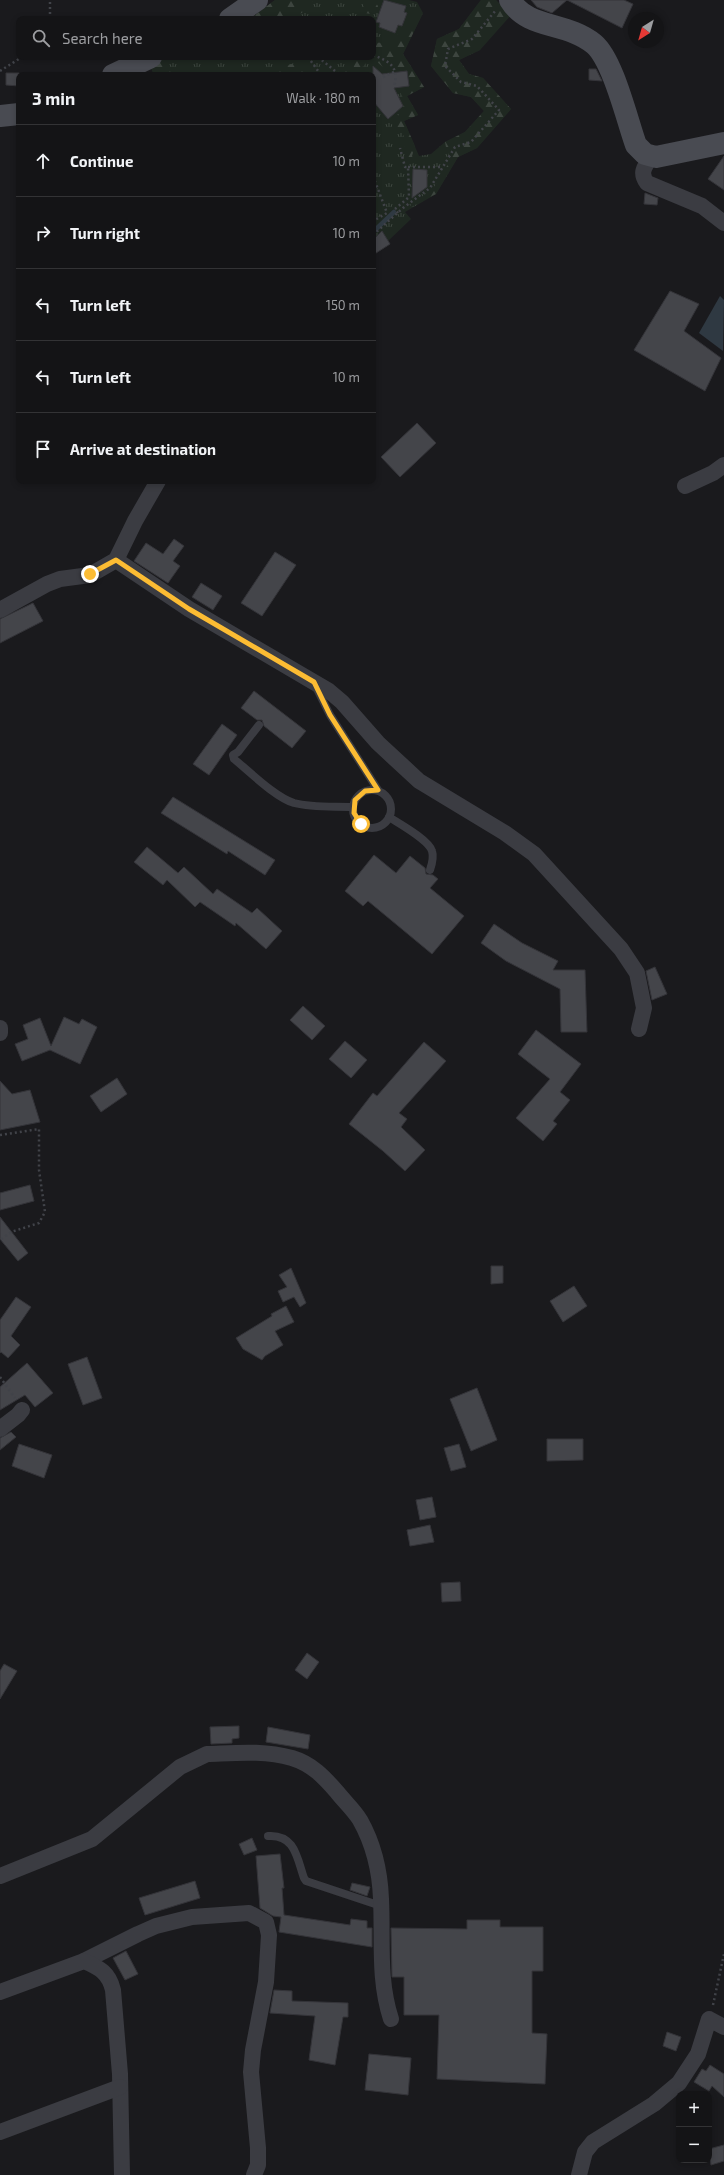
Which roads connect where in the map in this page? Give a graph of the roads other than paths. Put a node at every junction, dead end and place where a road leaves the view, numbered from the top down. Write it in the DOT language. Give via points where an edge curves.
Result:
graph roads {
  1 [pos="257,0"];
  2 [pos="505,2"];
  3 [pos="234,16"];
  4 [pos="145,60"];
  5 [pos="119,72"];
  6 [pos="16,114"];
  7 [pos="0,116"];
  8 [pos="724,143"];
  9 [pos="650,156"];
  10 [pos="724,223"];
  11 [pos="724,465"];
  12 [pos="156,484"];
  13 [pos="685,486"];
  14 [pos="116,560"];
  15 [pos="0,610"];
  16 [pos="314,682"];
  17 [pos="259,725"];
  18 [pos="378,790"];
  19 [pos="353,807"];
  20 [pos="390,817"];
  21 [pos="430,870"];
  22 [pos="0,1028"];
  23 [pos="639,1029"];
  24 [pos="0,1033"];
  25 [pos="22,1410"];
  26 [pos="0,1429"];
  27 [pos="268,1836"];
  28 [pos="0,1876"];
  29 [pos="381,1906"];
  30 [pos="84,1962"];
  31 [pos="0,1992"];
  32 [pos="391,2019"];
  33 [pos="724,2027"];
  34 [pos="120,2087"];
  35 [pos="0,2132"];
  36 [pos="122,2175"];
  37 [pos="254,2175"];
  38 [pos="579,2175"];
  1 -- 3 [label="main road"];
  2 -- 9 [label="main road" via="527,18 573,31 594,44 607,63 636,145 641,152"];
  4 -- 5 [label="main road"];
  6 -- 7 [label="main road"];
  8 -- 9 [label="main road" via="680,153"];
  9 -- 10 [label="street" via="642,171 642,176 647,182 702,206"];
  11 -- 13 [label="street"];
  12 -- 14 [label="street"];
  14 -- 15 [label="street" via="90,574 47,584"];
  14 -- 16 [label="street" via="189,609"];
  16 -- 18 [label="lane" via="330,715"];
  16 -- 23 [label="street" via="342,702 378,743 419,781 505,833 534,854 621,949 636,973 644,1008"];
  17 -- 19 [label="lane" via="233,755 234,759 258,779 293,802"];
  18 -- 19 [label="lane" via="359,795"];
  18 -- 20 [label="lane" via="391,804"];
  19 -- 20 [label="lane" via="356,819 367,827 380,826"];
  20 -- 21 [label="lane" via="432,849"];
  22 -- 24 [label="street"];
  25 -- 26 [label="street"];
  27 -- 29 [label="lane" via="280,1837 291,1844 297,1853 306,1881"];
  28 -- 29 [label="street" via="92,1839 180,1767 194,1759 207,1754 252,1752 292,1758 327,1780 360,1820 372,1847"];
  29 -- 32 [label="street" via="384,1997"];
  30 -- 31 [label="street"];
  30 -- 34 [label="street" via="101,1969 111,1983"];
  30 -- 37 [label="street" via="156,1926 192,1917 248,1912 266,1922 269,1935 266,1982 252,2058 251,2081 258,2156"];
  33 -- 38 [label="street" via="709,2019 698,2054 679,2083 654,2104 593,2142 585,2152"];
  34 -- 35 [label="street"];
  34 -- 36 [label="street"];
}
